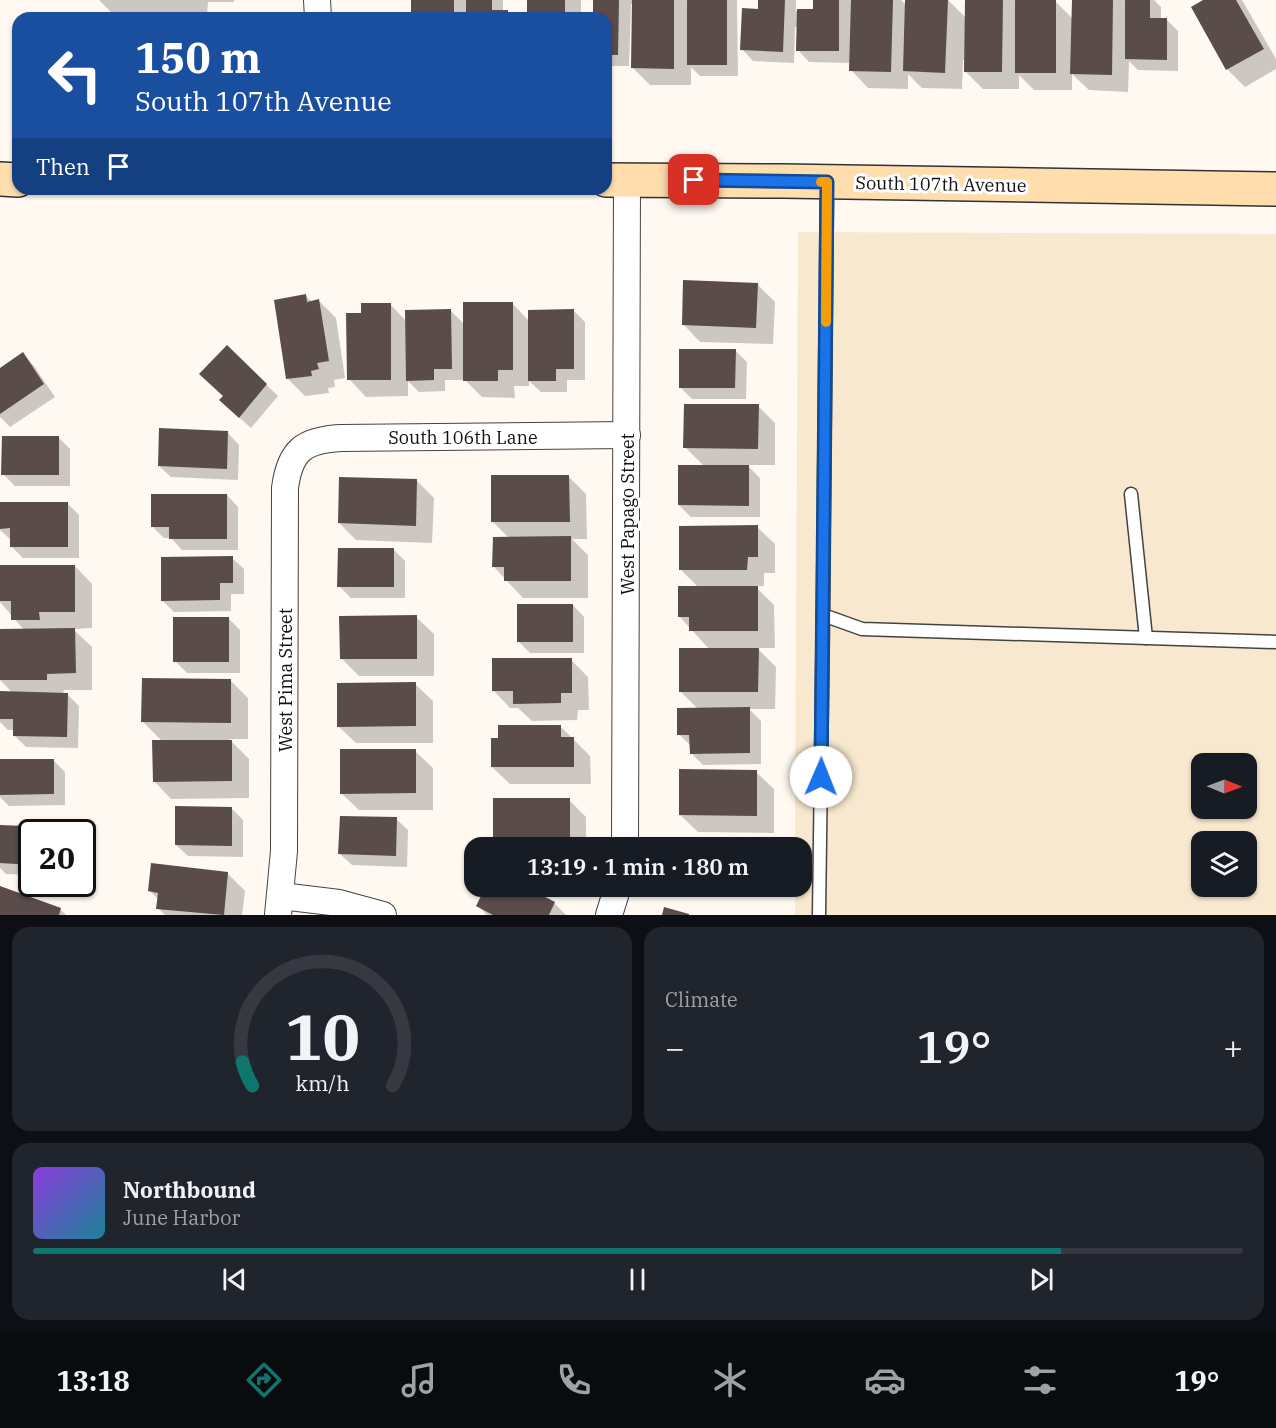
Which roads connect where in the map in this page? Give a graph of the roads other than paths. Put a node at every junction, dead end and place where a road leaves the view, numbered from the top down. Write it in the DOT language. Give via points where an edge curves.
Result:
graph roads {
  1 [pos="617,180"];
  2 [pos="827,182"];
  3 [pos="1276,189"];
  4 [pos="627,435"];
  5 [pos="300,448"];
  6 [pos="1131,494"];
  7 [pos="823,615"];
  8 [pos="1146,638"];
  9 [pos="1276,642"];
  10 [pos="625,837"];
  11 [pos="615,897"];
  12 [pos="279,905"];
  13 [pos="383,915"];
  14 [pos="609,915"];
  15 [pos="819,915"];
  1 -- 2 [label="main road, South 107th Avenue"];
  1 -- 4 [label="street, West Papago Street"];
  2 -- 3 [label="main road, South 107th Avenue"];
  2 -- 7 [label="lane"];
  4 -- 5 [label="street, South 106th Lane" via="341,438"];
  4 -- 10 [label="street, West Papago Street"];
  5 -- 12 [label="street, West Pima Street" via="292,460 285,488 284,851"];
  6 -- 8 [label="lane"];
  7 -- 8 [label="lane" via="862,629"];
  7 -- 15 [label="lane"];
  8 -- 9 [label="lane"];
  11 -- 14 [label="street"];
  12 -- 13 [label="street" via="339,903"];
}
